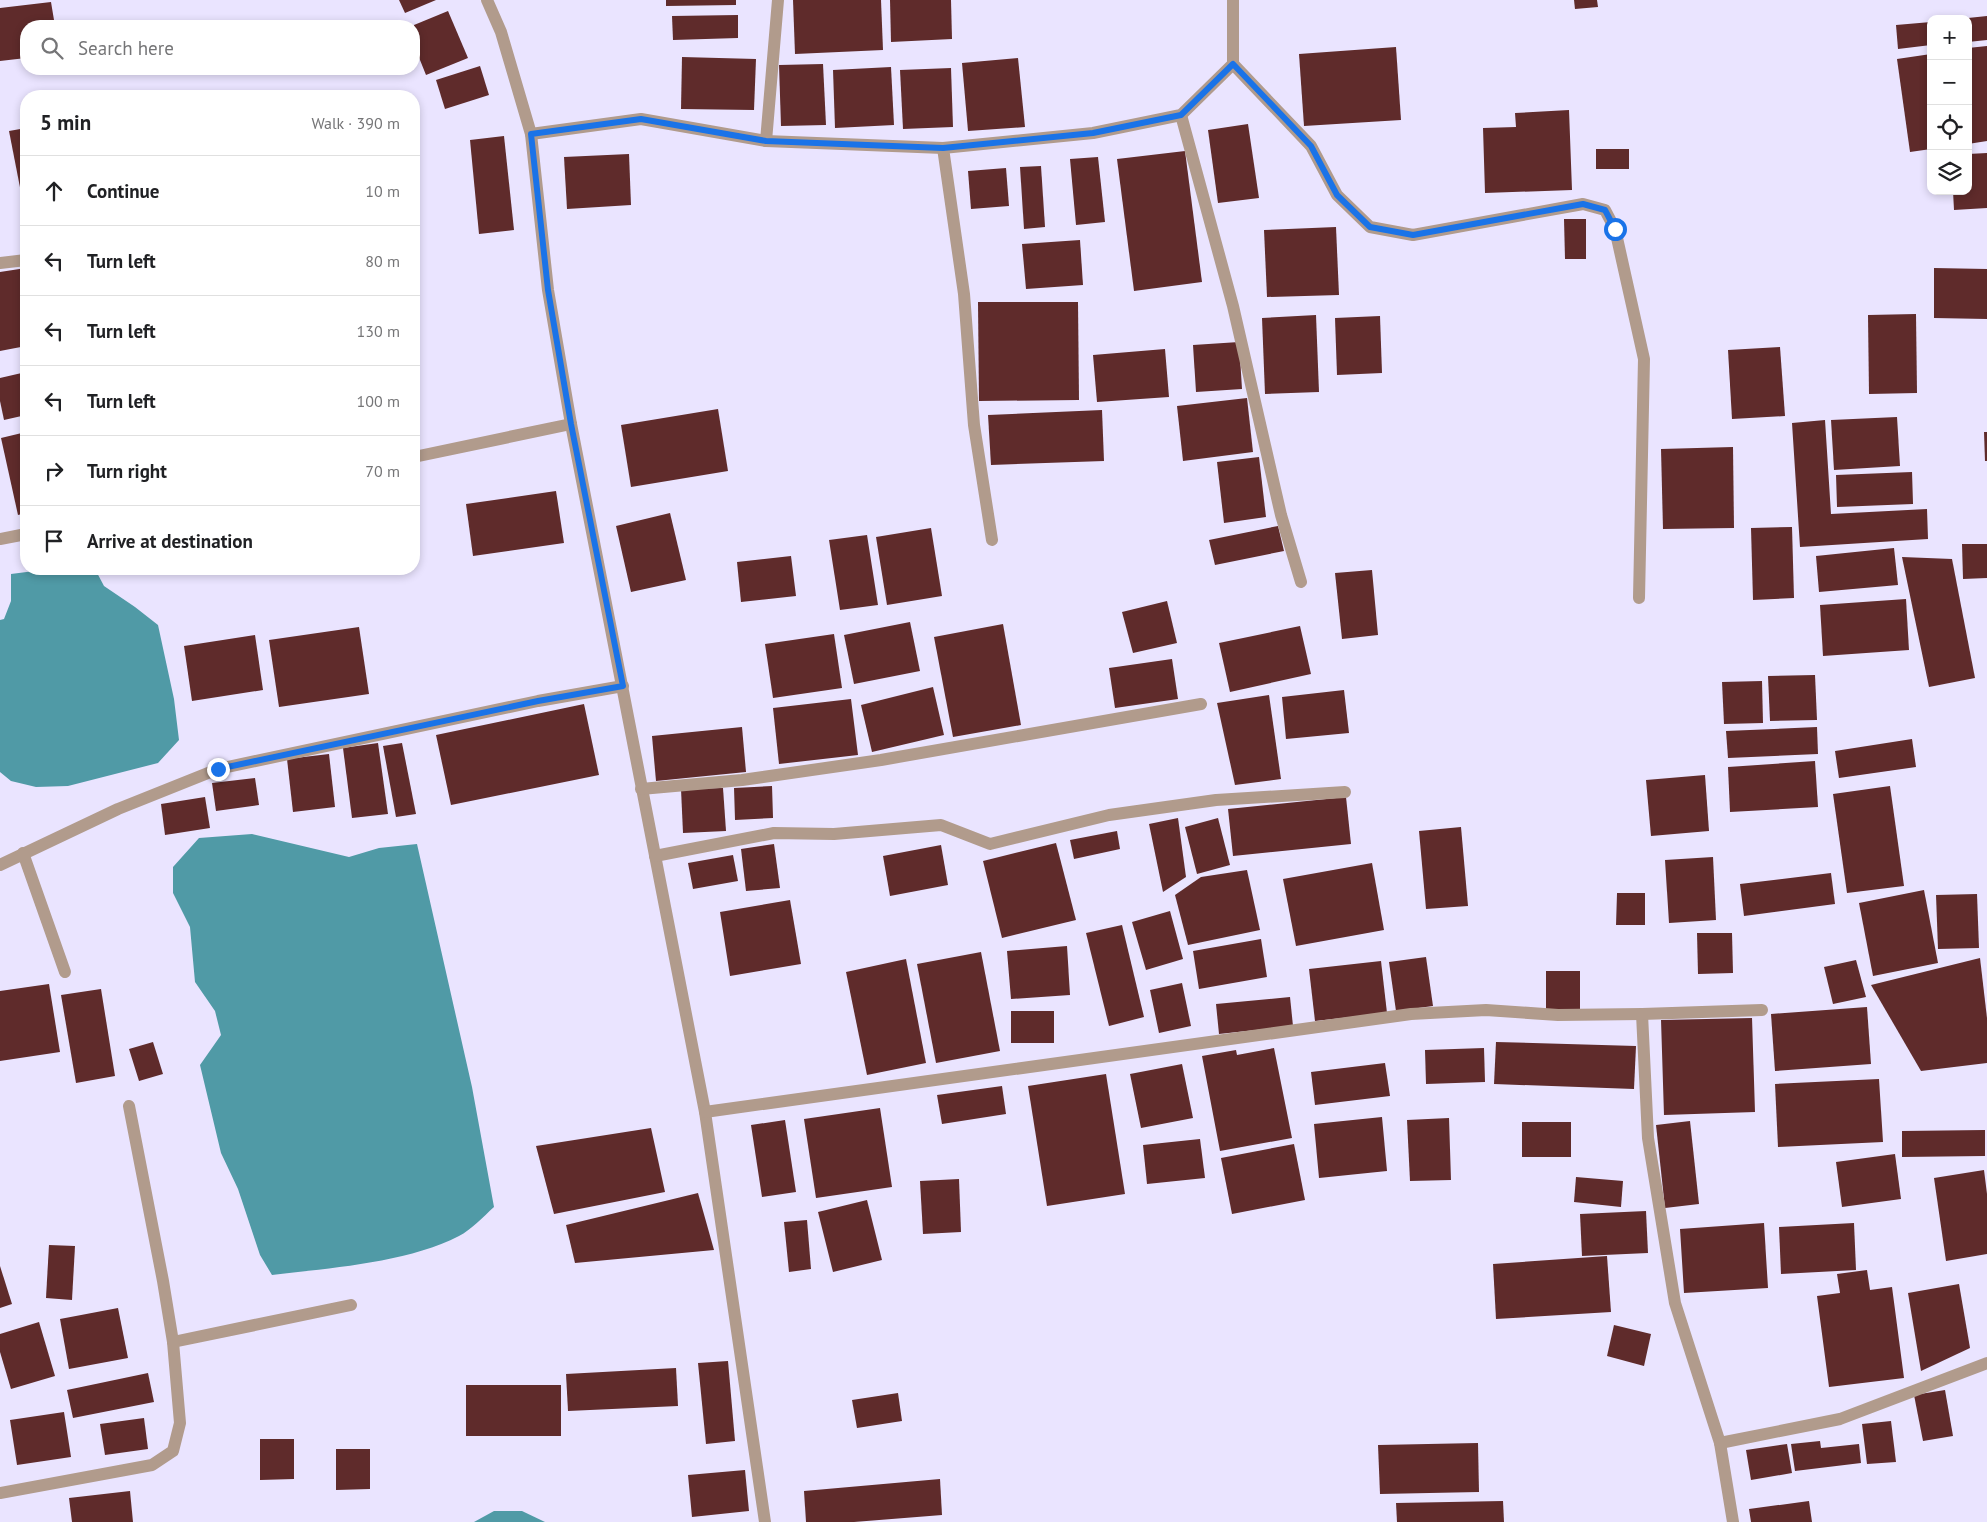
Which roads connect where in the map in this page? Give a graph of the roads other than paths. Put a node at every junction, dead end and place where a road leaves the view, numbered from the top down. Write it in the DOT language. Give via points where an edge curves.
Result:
graph roads {
  1 [pos="487,0"];
  2 [pos="778,0"];
  3 [pos="1233,0"];
  4 [pos="1233,64"];
  5 [pos="1181,115"];
  6 [pos="531,134"];
  7 [pos="766,141"];
  8 [pos="943,148"];
  9 [pos="20,261"];
  10 [pos="0,263"];
  11 [pos="571,424"];
  12 [pos="420,457"];
  13 [pos="20,535"];
  14 [pos="0,539"];
  15 [pos="992,540"];
  16 [pos="1301,582"];
  17 [pos="1639,598"];
  18 [pos="623,686"];
  19 [pos="1201,704"];
  20 [pos="641,789"];
  21 [pos="1344,792"];
  22 [pos="23,853"];
  23 [pos="655,856"];
  24 [pos="0,865"];
  25 [pos="65,972"];
  26 [pos="1762,1010"];
  27 [pos="1642,1014"];
  28 [pos="128,1106"];
  29 [pos="705,1112"];
  30 [pos="351,1305"];
  31 [pos="173,1342"];
  32 [pos="1987,1363"];
  33 [pos="1720,1443"];
  34 [pos="0,1493"];
  35 [pos="765,1522"];
  36 [pos="1732,1522"];
  1 -- 6 [label="street" via="501,32"];
  2 -- 7 [label="street"];
  3 -- 4 [label="street"];
  4 -- 5 [label="street"];
  4 -- 17 [label="street" via="1311,146 1337,195 1370,227 1413,235 1583,204 1605,210 1615,229 1644,359"];
  5 -- 8 [label="street" via="1093,133"];
  5 -- 16 [label="street" via="1234,306 1281,516"];
  6 -- 7 [label="street" via="641,119"];
  6 -- 11 [label="street" via="548,290"];
  7 -- 8 [label="street"];
  8 -- 15 [label="street" via="964,294 974,425"];
  9 -- 10 [label="street"];
  11 -- 12 [label="street"];
  11 -- 18 [label="street"];
  13 -- 14 [label="street"];
  18 -- 20 [label="street"];
  18 -- 22 [label="street" via="218,769 118,809"];
  19 -- 20 [label="street" via="882,760 742,780"];
  20 -- 23 [label="street"];
  21 -- 23 [label="street" via="1216,800 1109,815 990,844 941,825 834,834 774,833"];
  22 -- 24 [label="street"];
  22 -- 25 [label="street"];
  23 -- 29 [label="street"];
  26 -- 27 [label="street"];
  27 -- 29 [label="street" via="1558,1015 1486,1010 1411,1014"];
  27 -- 33 [label="street" via="1648,1138 1675,1303"];
  28 -- 31 [label="street"];
  29 -- 35 [label="street"];
  30 -- 31 [label="street"];
  31 -- 34 [label="street" via="180,1423 173,1451 152,1465"];
  32 -- 33 [label="street" via="1840,1419"];
  33 -- 36 [label="street"];
}
